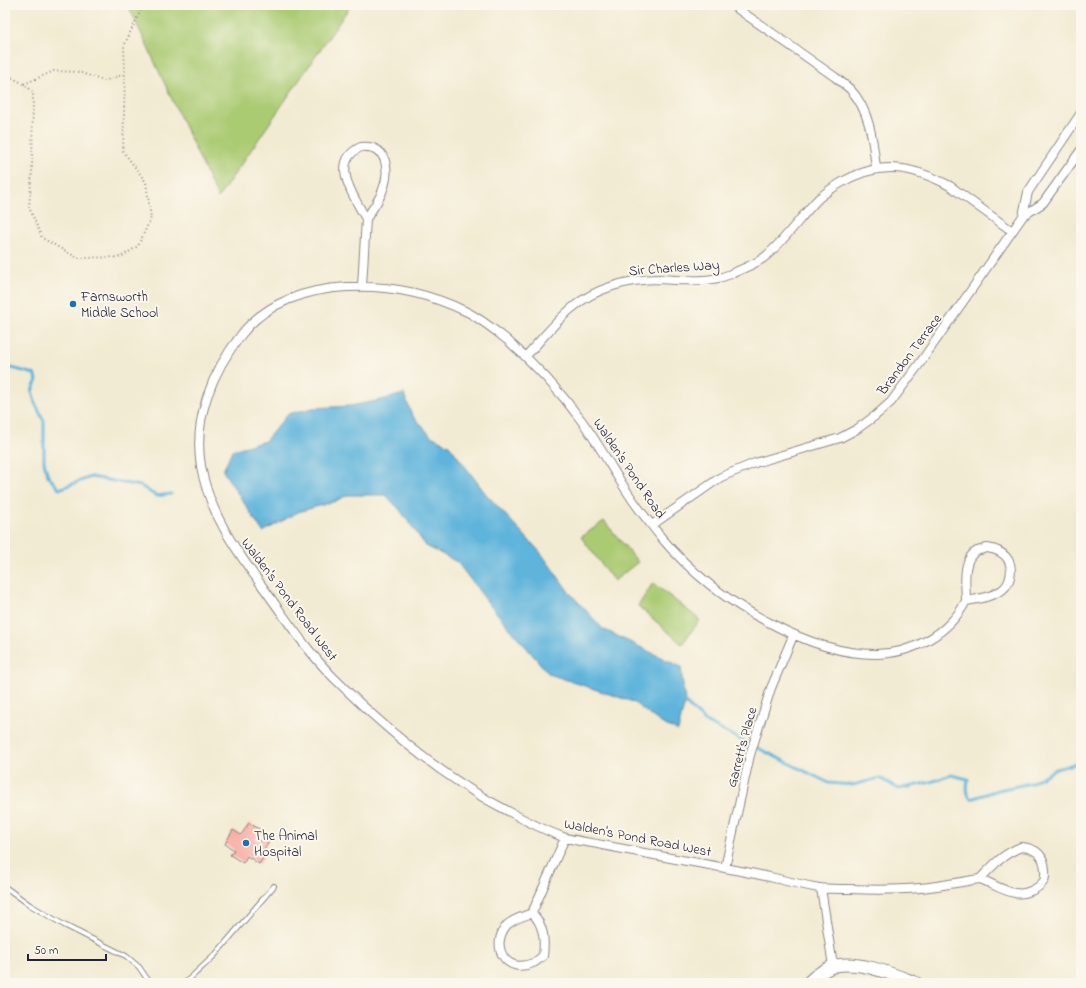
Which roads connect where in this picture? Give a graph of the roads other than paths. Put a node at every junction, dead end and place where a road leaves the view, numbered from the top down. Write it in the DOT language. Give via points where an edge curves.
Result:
graph roads {
  1 [pos="732,5"];
  2 [pos="1081,113"];
  3 [pos="1081,150"];
  4 [pos="876,168"];
  5 [pos="1023,216"];
  6 [pos="366,220"];
  7 [pos="1012,230"];
  8 [pos="362,286"];
  9 [pos="450,305"];
  10 [pos="526,356"];
  11 [pos="652,525"];
  12 [pos="966,601"];
  13 [pos="793,636"];
  14 [pos="565,838"];
  15 [pos="725,868"];
  16 [pos="980,879"];
  17 [pos="274,886"];
  18 [pos="5,887"];
  19 [pos="821,888"];
  20 [pos="532,913"];
  21 [pos="833,966"];
  22 [pos="150,983"];
  23 [pos="185,983"];
  24 [pos="808,983"];
  25 [pos="916,983"];
  1 -- 4 [label="street" via="850,90 862,107 870,127"];
  2 -- 5 [label="street, Brandon Terrace" via="1028,192"];
  3 -- 5 [label="street, Brandon Terrace" via="1043,203"];
  4 -- 7 [label="street, Sir Charles Way" via="907,170 941,181"];
  4 -- 10 [label="street, Sir Charles Way" via="845,181 820,197 765,257 726,276 711,279 648,279 611,287 572,308"];
  5 -- 7 [label="street, Brandon Terrace"];
  6 -- 6 [label="street" via="347,185 345,172 346,161 353,151 361,147 378,150 386,165 386,181 382,194"];
  6 -- 8 [label="street"];
  7 -- 11 [label="street, Brandon Terrace" via="891,402 857,429 840,438 755,463 721,477"];
  8 -- 9 [label="street, Walden's Pond Road West" via="403,290"];
  8 -- 14 [label="street, Walden's Pond Road West" via="331,288 290,298 272,307 238,338 217,371 207,395 200,426 201,465 210,502 242,558 299,637 331,675 435,767 478,796"];
  9 -- 10 [label="street, Walden's Pond Road" via="487,324"];
  10 -- 11 [label="street, Walden's Pond Road" via="585,425 632,500"];
  11 -- 13 [label="street, Walden's Pond Road" via="684,562 722,594 745,610"];
  12 -- 12 [label="street" via="966,573 970,556 987,548 1005,555 1010,564 1009,583 1003,590 984,598"];
  12 -- 13 [label="street, Walden's Pond Road" via="950,624 930,640 898,653 847,651"];
  13 -- 15 [label="street, Garrett's Place" via="771,688 750,755"];
  14 -- 15 [label="street, Walden's Pond Road West"];
  14 -- 20 [label="street"];
  15 -- 19 [label="street, Walden's Pond Road West"];
  16 -- 16 [label="street" via="1001,858 1022,847 1042,856 1045,877 1043,882 1030,891 1015,893"];
  16 -- 19 [label="street, Walden's Pond Road West" via="919,888"];
  17 -- 23 [label="lane" via="215,955"];
  18 -- 22 [label="lane" via="30,906 126,956 139,967"];
  19 -- 21 [label="street"];
  20 -- 20 [label="street" via="508,924 501,935 499,949 510,963 526,965 543,956 545,941 542,928"];
  21 -- 24 [label="street"];
  21 -- 25 [label="street" via="852,964"];
}
